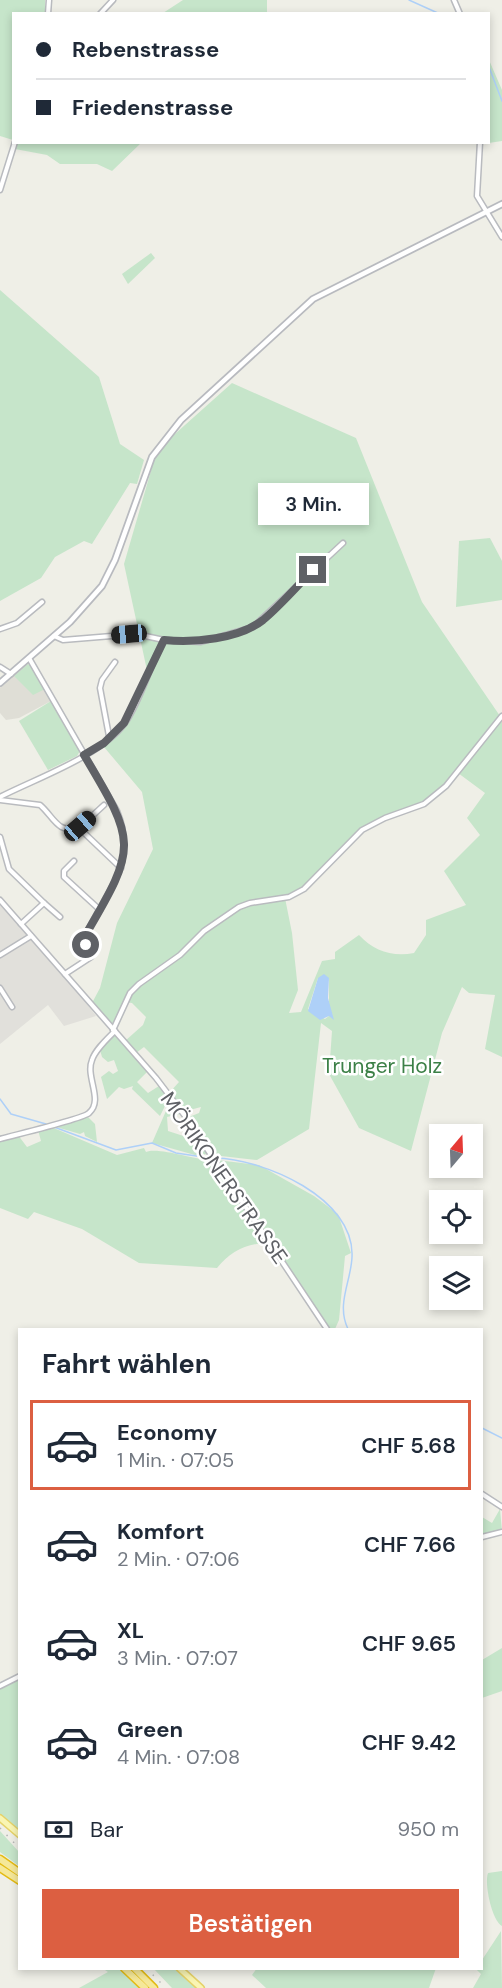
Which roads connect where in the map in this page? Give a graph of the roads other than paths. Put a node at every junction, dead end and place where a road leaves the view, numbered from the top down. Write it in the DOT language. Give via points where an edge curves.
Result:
graph roads {
  1 [pos="112,0"];
  2 [pos="102,12"];
  3 [pos="14,144"];
  4 [pos="480,144"];
  5 [pos="0,190"];
  6 [pos="502,204"];
  7 [pos="486,214"];
  8 [pos="502,237"];
  9 [pos="343,543"];
  10 [pos="42,602"];
  11 [pos="0,629"];
  12 [pos="54,636"];
  13 [pos="164,640"];
  14 [pos="29,658"];
  15 [pos="114,662"];
  16 [pos="0,667"];
  17 [pos="11,674"];
  18 [pos="0,683"];
  19 [pos="502,716"];
  20 [pos="109,736"];
  21 [pos="84,755"];
  22 [pos="0,799"];
  23 [pos="104,805"];
  24 [pos="78,828"];
  25 [pos="0,837"];
  26 [pos="74,861"];
  27 [pos="121,868"];
  28 [pos="0,900"];
  29 [pos="44,903"];
  30 [pos="100,910"];
  31 [pos="60,917"];
  32 [pos="21,924"];
  33 [pos="31,936"];
  34 [pos="0,955"];
  35 [pos="64,974"];
  36 [pos="0,988"];
  37 [pos="12,1007"];
  38 [pos="114,1031"];
  39 [pos="0,1139"];
  40 [pos="326,1328"];
  41 [pos="483,1495"];
  42 [pos="502,1507"];
  43 [pos="502,1532"];
  44 [pos="483,1537"];
  45 [pos="18,1677"];
  46 [pos="0,1686"];
  47 [pos="0,1818"];
  48 [pos="18,1833"];
  49 [pos="0,1859"];
  50 [pos="0,1868"];
  51 [pos="18,1872"];
  52 [pos="18,1880"];
  53 [pos="126,1970"];
  54 [pos="136,1970"];
  55 [pos="181,1970"];
  56 [pos="145,1988"];
  57 [pos="154,1988"];
  58 [pos="201,1988"];
  1 -- 2 [label="street"];
  3 -- 5 [label="street"];
  4 -- 7 [label="street" via="477,196"];
  6 -- 7 [label="main road"];
  7 -- 8 [label="street"];
  7 -- 12 [label="main road" via="313,299 181,420 152,458 102,586"];
  9 -- 13 [label="street" via="253,627 201,642"];
  10 -- 11 [label="street" via="17,623"];
  12 -- 13 [label="street" via="63,640 136,634"];
  12 -- 14 [label="main road"];
  13 -- 20 [label="street" via="130,714 119,730"];
  14 -- 17 [label="main road"];
  14 -- 21 [label="street"];
  15 -- 20 [label="street" via="100,688"];
  16 -- 17 [label="street"];
  17 -- 18 [label="main road"];
  19 -- 38 [label="street" via="450,781 424,804 362,830 304,889 289,897 250,903 214,923 130,993"];
  20 -- 21 [label="street"];
  21 -- 22 [label="street"];
  21 -- 27 [label="street" via="122,822 125,844"];
  22 -- 24 [label="street" via="36,804 59,827"];
  23 -- 24 [label="street"];
  24 -- 27 [label="street"];
  25 -- 29 [label="street" via="9,868"];
  26 -- 30 [label="street" via="64,871 64,877"];
  27 -- 30 [label="street"];
  28 -- 32 [label="street, MÖRIKONERSTRASSE"];
  29 -- 31 [label="street"];
  29 -- 32 [label="street"];
  30 -- 35 [label="street" via="85,940 90,959"];
  32 -- 33 [label="street, MÖRIKONERSTRASSE"];
  33 -- 34 [label="street"];
  33 -- 35 [label="street, MÖRIKONERSTRASSE"];
  35 -- 38 [label="street, MÖRIKONERSTRASSE"];
  36 -- 37 [label="street"];
  38 -- 39 [label="street" via="91,1061 95,1100 89,1113"];
  38 -- 40 [label="street, MÖRIKONERSTRASSE" via="185,1116"];
  41 -- 42 [label="street"];
  43 -- 44 [label="street"];
  45 -- 46 [label="street"];
  47 -- 48 [label="main road"];
  49 -- 51 [label="highway"];
  50 -- 52 [label="highway"];
  53 -- 56 [label="highway"];
  54 -- 57 [label="highway"];
  55 -- 58 [label="main road"];
}
